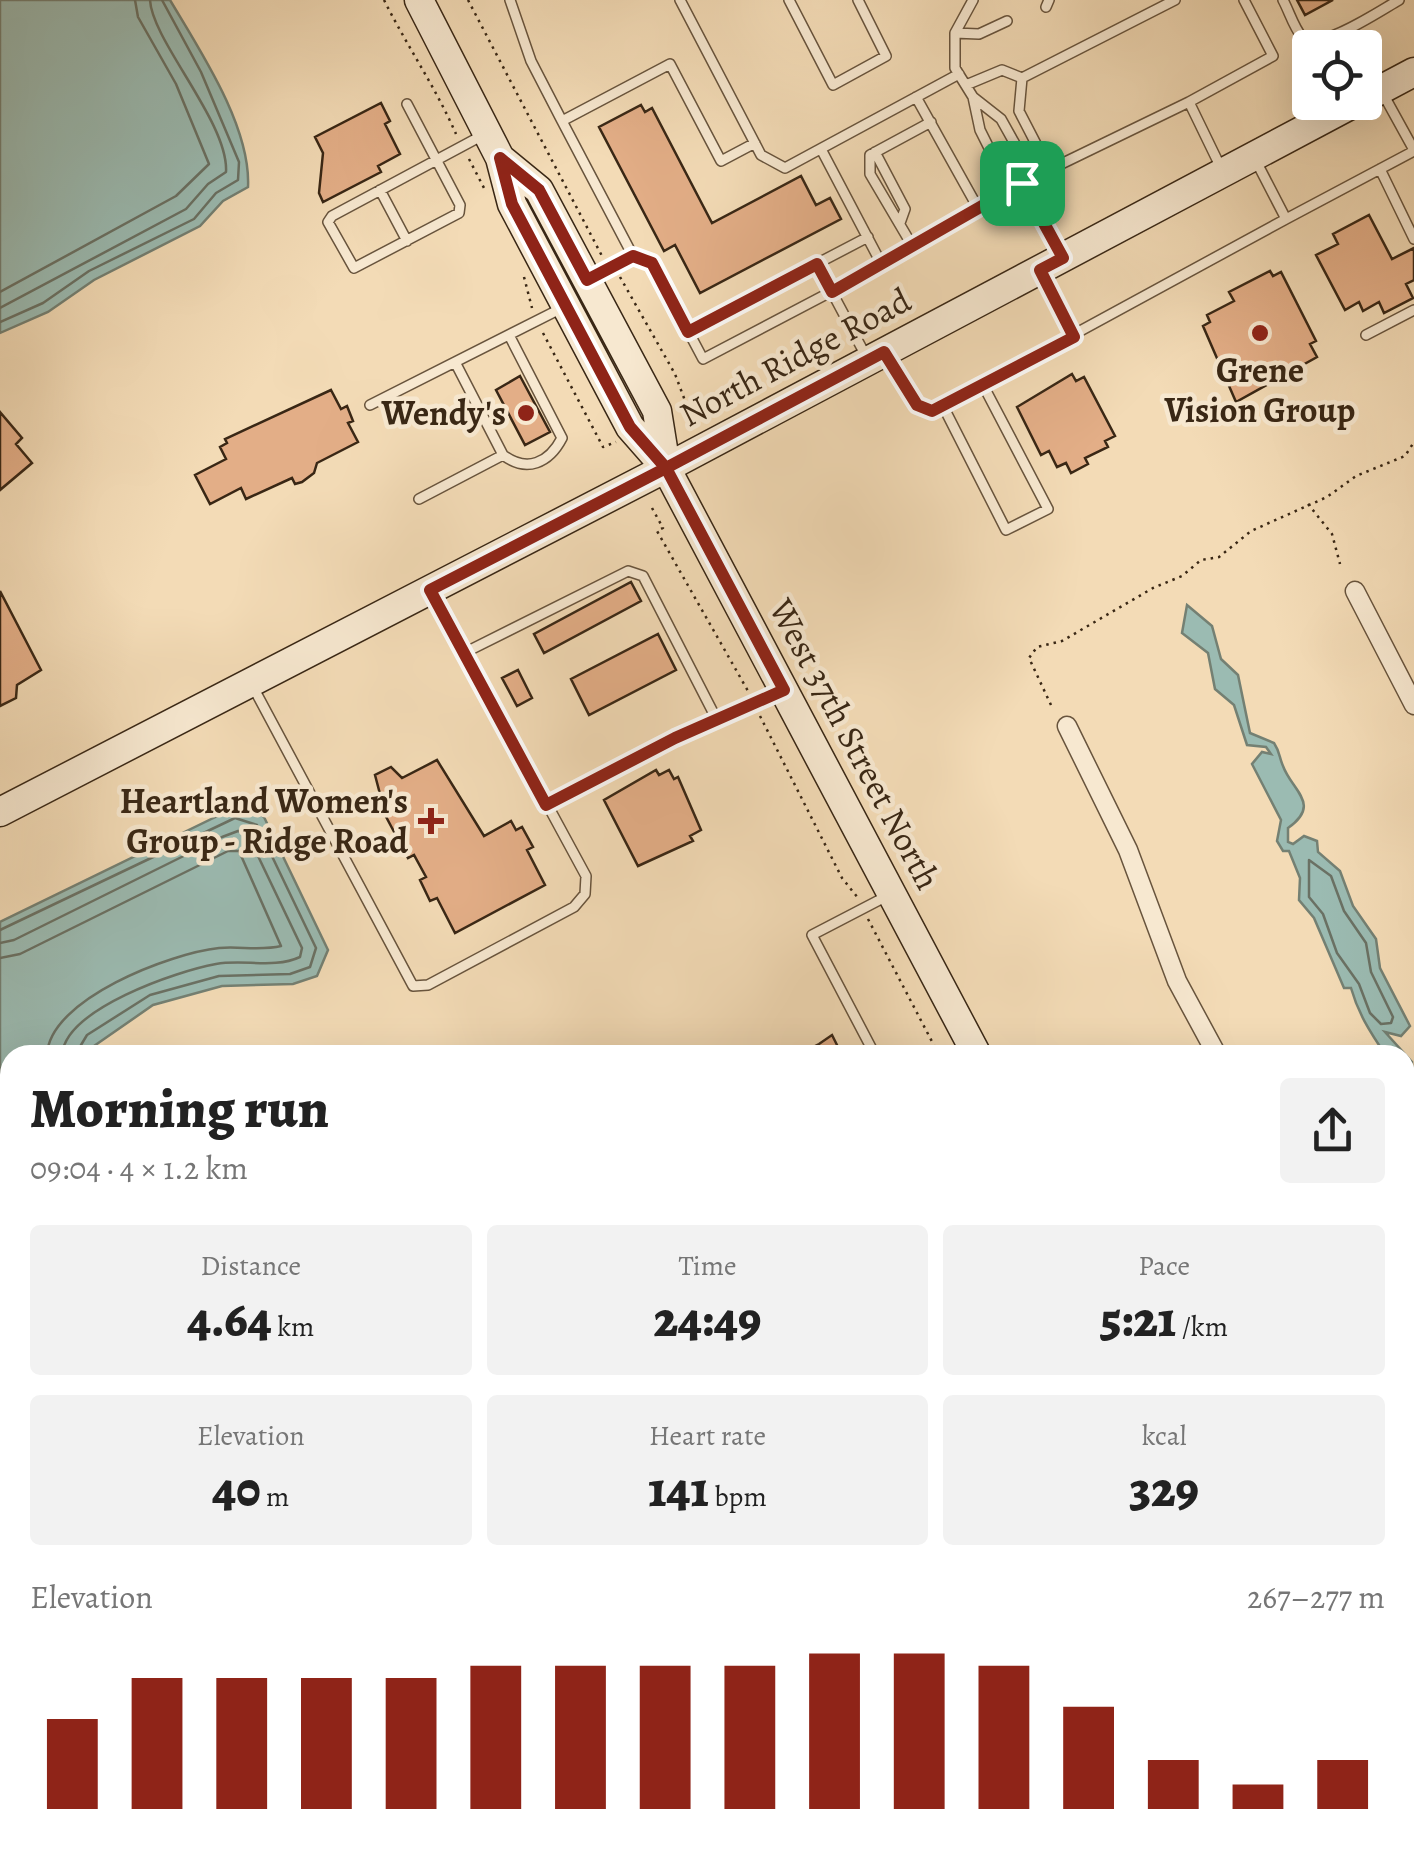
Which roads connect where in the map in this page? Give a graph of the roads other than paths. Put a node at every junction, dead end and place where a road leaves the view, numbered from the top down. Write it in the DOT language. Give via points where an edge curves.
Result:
graph roads {
  1 [pos="418,0"];
  2 [pos="510,0"];
  3 [pos="680,0"];
  4 [pos="789,0"];
  5 [pos="858,0"];
  6 [pos="973,0"];
  7 [pos="1175,0"];
  8 [pos="1244,0"];
  9 [pos="1283,0"];
  10 [pos="1399,0"];
  11 [pos="1007,22"];
  12 [pos="955,33"];
  13 [pos="1414,72"];
  14 [pos="959,74"];
  15 [pos="1022,78"];
  16 [pos="966,85"];
  17 [pos="1382,88"];
  18 [pos="916,97"];
  19 [pos="973,97"];
  20 [pos="1188,102"];
  21 [pos="407,104"];
  22 [pos="1382,113"];
  23 [pos="562,120"];
  24 [pos="1323,120"];
  25 [pos="930,122"];
  26 [pos="755,143"];
  27 [pos="494,145"];
  28 [pos="821,148"];
  29 [pos="1414,150"];
  30 [pos="1254,157"];
  31 [pos="437,161"];
  32 [pos="1049,169"];
  33 [pos="1380,169"];
  34 [pos="1224,173"];
  35 [pos="1019,178"];
  36 [pos="380,190"];
  37 [pos="978,208"];
  38 [pos="1286,219"];
  39 [pos="868,237"];
  40 [pos="1414,239"];
  41 [pos="407,241"];
  42 [pos="914,247"];
  43 [pos="633,256"];
  44 [pos="817,264"];
  45 [pos="1052,264"];
  46 [pos="882,265"];
  47 [pos="599,274"];
  48 [pos="832,292"];
  49 [pos="566,306"];
  50 [pos="1414,310"];
  51 [pos="688,332"];
  52 [pos="1366,334"];
  53 [pos="510,335"];
  54 [pos="1074,337"];
  55 [pos="876,357"];
  56 [pos="455,362"];
  57 [pos="984,384"];
  58 [pos="370,405"];
  59 [pos="943,406"];
  60 [pos="503,455"];
  61 [pos="666,468"];
  62 [pos="420,499"];
  63 [pos="430,590"];
  64 [pos="1355,591"];
  65 [pos="464,653"];
  66 [pos="251,682"];
  67 [pos="784,690"];
  68 [pos="1414,705"];
  69 [pos="718,722"];
  70 [pos="1067,726"];
  71 [pos="546,805"];
  72 [pos="0,812"];
  73 [pos="892,893"];
  74 [pos="870,1045"];
  75 [pos="972,1045"];
  76 [pos="1212,1045"];
  1 -- 27 [label="street, West 37th Street North"];
  2 -- 23 [label="lane" via="530,61"];
  3 -- 26 [label="lane"];
  4 -- 5 [label="lane" via="833,85 886,56"];
  6 -- 12 [label="lane"];
  7 -- 15 [label="lane"];
  8 -- 20 [label="lane" via="1273,56"];
  9 -- 10 [label="lane" via="1302,37 1311,41 1327,40"];
  11 -- 12 [label="lane" via="979,34"];
  12 -- 14 [label="lane"];
  13 -- 17 [label="street, North Ridge Road"];
  14 -- 16 [label="lane"];
  14 -- 18 [label="lane"];
  15 -- 16 [label="lane" via="1002,70"];
  15 -- 32 [label="lane" via="1019,111"];
  16 -- 19 [label="lane"];
  18 -- 25 [label="lane"];
  18 -- 28 [label="lane"];
  19 -- 35 [label="lane" via="998,166"];
  19 -- 35 [label="lane" via="1001,119 1020,153"];
  20 -- 32 [label="lane"];
  20 -- 34 [label="lane"];
  21 -- 31 [label="lane"];
  22 -- 29 [label="lane"];
  23 -- 26 [label="lane" via="670,64 722,161"];
  23 -- 43 [label="lane"];
  24 -- 30 [label="street, North Ridge Road"];
  25 -- 37 [label="lane"];
  25 -- 42 [label="lane" via="870,155 870,174"];
  26 -- 28 [label="lane" via="761,155 784,168"];
  27 -- 31 [label="lane" via="462,146"];
  27 -- 47 [label="street, West 37th Street North" via="539,190"];
  27 -- 49 [label="street, West 37th Street North" via="512,204"];
  28 -- 39 [label="lane"];
  29 -- 33 [label="lane"];
  30 -- 34 [label="street, North Ridge Road"];
  30 -- 38 [label="lane"];
  31 -- 36 [label="lane"];
  31 -- 41 [label="lane" via="459,212"];
  32 -- 35 [label="lane"];
  33 -- 38 [label="lane"];
  33 -- 40 [label="lane"];
  34 -- 45 [label="street, North Ridge Road"];
  35 -- 37 [label="lane"];
  35 -- 45 [label="lane"];
  36 -- 41 [label="lane"];
  36 -- 41 [label="lane" via="328,222 348,264 354,268"];
  37 -- 42 [label="lane"];
  38 -- 54 [label="lane"];
  39 -- 44 [label="lane"];
  39 -- 46 [label="lane"];
  42 -- 46 [label="lane"];
  43 -- 47 [label="lane"];
  43 -- 51 [label="lane" via="652,263"];
  44 -- 48 [label="lane"];
  44 -- 51 [label="lane"];
  45 -- 54 [label="lane"];
  45 -- 55 [label="street, North Ridge Road"];
  46 -- 48 [label="lane"];
  47 -- 61 [label="street, West 37th Street North" via="656,411"];
  48 -- 51 [label="lane" via="703,359"];
  48 -- 55 [label="lane"];
  49 -- 53 [label="lane"];
  49 -- 61 [label="street, West 37th Street North" via="630,427"];
  50 -- 52 [label="lane"];
  53 -- 56 [label="lane"];
  53 -- 60 [label="lane" via="562,438 554,454 535,464 516,465"];
  54 -- 57 [label="lane"];
  55 -- 59 [label="lane" via="917,405 932,411"];
  55 -- 61 [label="street, North Ridge Road"];
  56 -- 58 [label="lane"];
  56 -- 60 [label="lane"];
  57 -- 59 [label="lane"];
  57 -- 59 [label="lane" via="1048,509 1006,530"];
  60 -- 62 [label="lane"];
  61 -- 63 [label="street, North Ridge Road"];
  61 -- 67 [label="street, West 37th Street North"];
  63 -- 65 [label="lane"];
  63 -- 66 [label="street, North Ridge Road"];
  64 -- 68 [label="street"];
  65 -- 69 [label="lane" via="636,571"];
  65 -- 71 [label="lane"];
  66 -- 71 [label="lane" via="413,986 441,978 574,907 585,894 586,876"];
  66 -- 72 [label="street, North Ridge Road"];
  67 -- 69 [label="lane"];
  67 -- 73 [label="street, West 37th Street North"];
  69 -- 71 [label="lane"];
  70 -- 76 [label="street" via="1128,850 1177,981"];
  73 -- 74 [label="lane" via="812,935"];
  73 -- 75 [label="street, West 37th Street North"];
}
